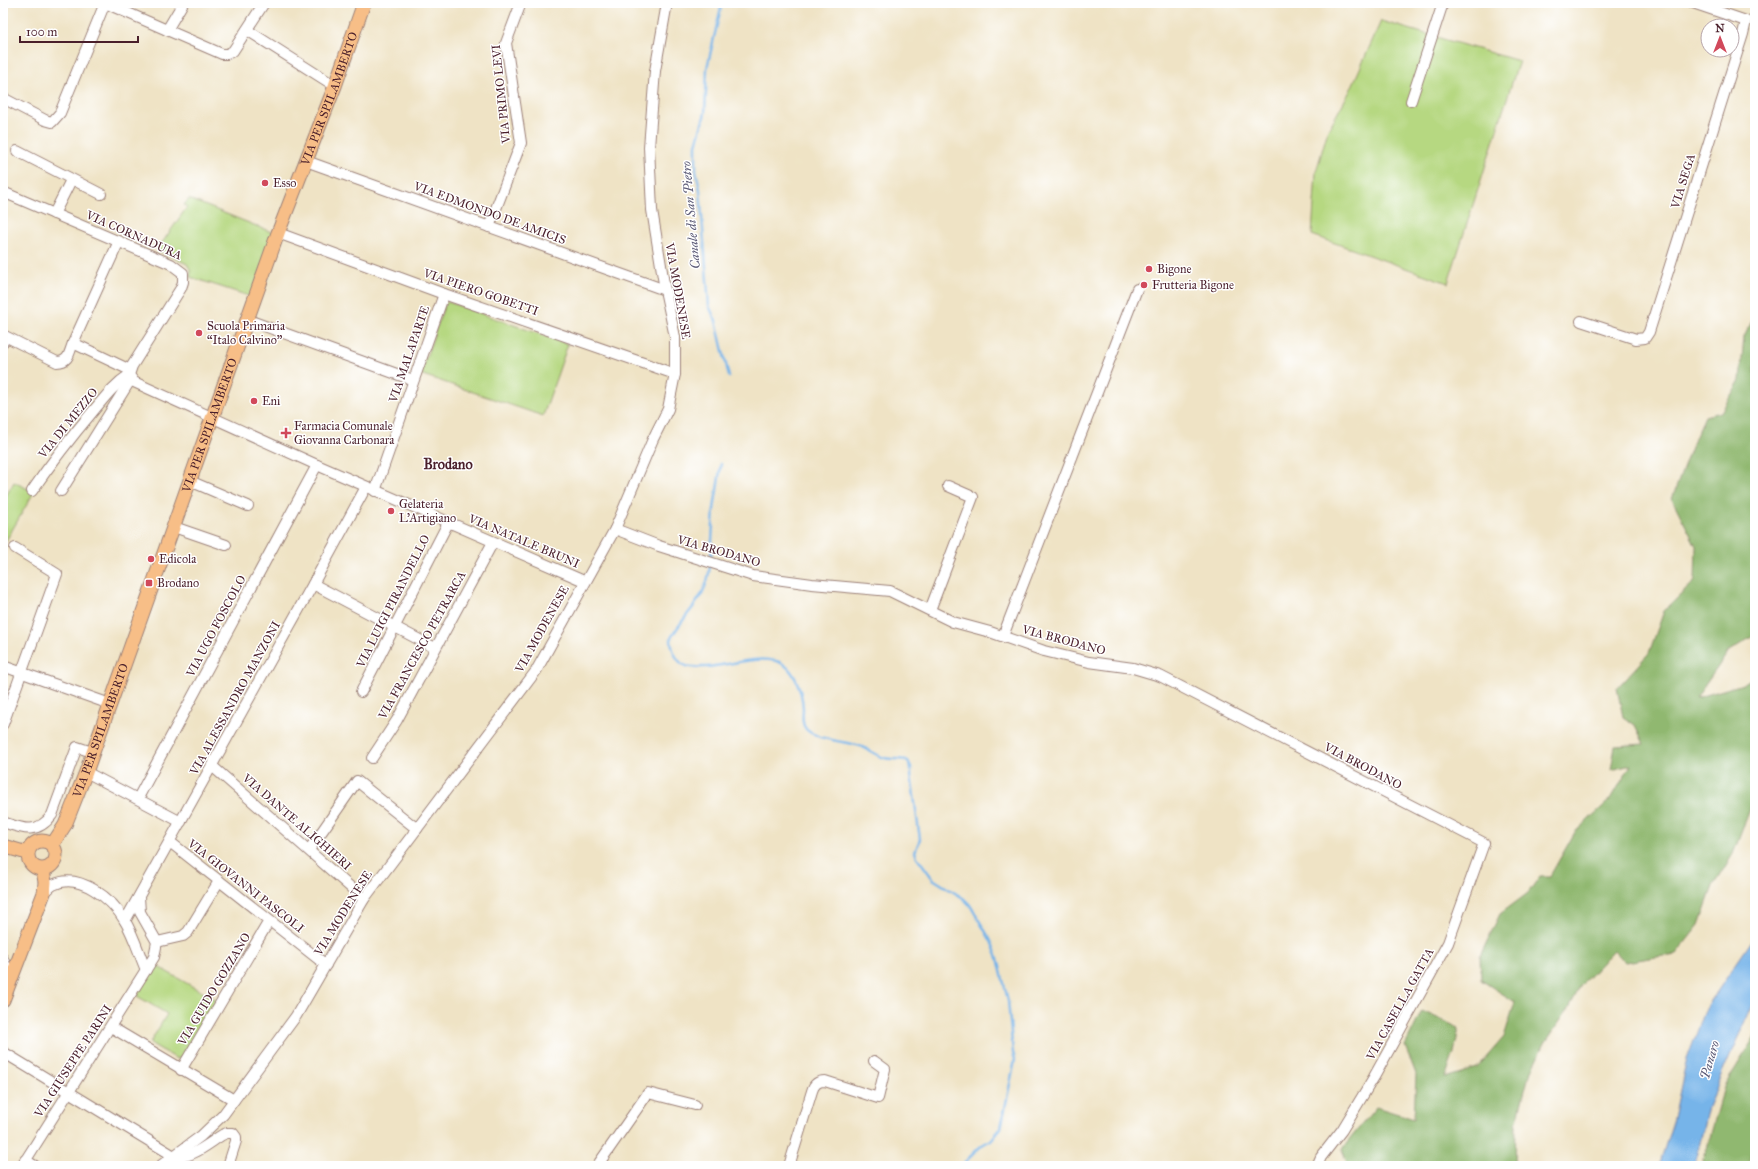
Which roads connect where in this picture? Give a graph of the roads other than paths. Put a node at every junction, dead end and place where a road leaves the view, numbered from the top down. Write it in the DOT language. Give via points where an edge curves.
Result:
graph roads {
  1 [pos="105,3"];
  2 [pos="183,3"];
  3 [pos="264,3"];
  4 [pos="364,3"];
  5 [pos="521,3"];
  6 [pos="667,3"];
  7 [pos="1443,3"];
  8 [pos="1693,3"];
  9 [pos="168,30"];
  10 [pos="247,30"];
  11 [pos="335,86"];
  12 [pos="3,98"];
  13 [pos="1411,101"];
  14 [pos="17,151"];
  15 [pos="306,161"];
  16 [pos="71,180"];
  17 [pos="3,192"];
  18 [pos="101,194"];
  19 [pos="54,214"];
  20 [pos="489,227"];
  21 [pos="278,233"];
  22 [pos="120,241"];
  23 [pos="1137,289"];
  24 [pos="665,290"];
  25 [pos="444,294"];
  26 [pos="248,320"];
  27 [pos="1581,321"];
  28 [pos="3,342"];
  29 [pos="73,343"];
  30 [pos="675,374"];
  31 [pos="130,375"];
  32 [pos="413,380"];
  33 [pos="212,418"];
  34 [pos="317,465"];
  35 [pos="190,481"];
  36 [pos="948,486"];
  37 [pos="370,489"];
  38 [pos="32,491"];
  39 [pos="61,491"];
  40 [pos="248,506"];
  41 [pos="448,523"];
  42 [pos="174,527"];
  43 [pos="615,529"];
  44 [pos="493,542"];
  45 [pos="226,545"];
  46 [pos="15,548"];
  47 [pos="584,581"];
  48 [pos="314,584"];
  49 [pos="930,610"];
  50 [pos="394,627"];
  51 [pos="1003,636"];
  52 [pos="435,648"];
  53 [pos="3,666"];
  54 [pos="21,673"];
  55 [pos="361,692"];
  56 [pos="110,704"];
  57 [pos="3,724"];
  58 [pos="92,752"];
  59 [pos="372,758"];
  60 [pos="212,766"];
  61 [pos="86,772"];
  62 [pos="138,798"];
  63 [pos="3,822"];
  64 [pos="181,822"];
  65 [pos="417,829"];
  66 [pos="170,842"];
  67 [pos="1484,843"];
  68 [pos="52,845"];
  69 [pos="3,846"];
  70 [pos="309,850"];
  71 [pos="27,852"];
  72 [pos="43,870"];
  73 [pos="219,881"];
  74 [pos="44,893"];
  75 [pos="139,897"];
  76 [pos="364,899"];
  77 [pos="125,921"];
  78 [pos="269,921"];
  79 [pos="157,942"];
  80 [pos="3,959"];
  81 [pos="326,965"];
  82 [pos="146,970"];
  83 [pos="11,981"];
  84 [pos="3,1000"];
  85 [pos="111,1027"];
  86 [pos="3,1052"];
  87 [pos="874,1061"];
  88 [pos="181,1070"];
  89 [pos="68,1091"];
  90 [pos="234,1100"];
  91 [pos="695,1105"];
  92 [pos="174,1156"];
  93 [pos="24,1163"];
  94 [pos="35,1166"];
  95 [pos="160,1166"];
  96 [pos="228,1166"];
  97 [pos="597,1166"];
  98 [pos="789,1166"];
  99 [pos="1317,1166"];
  1 -- 9 [label="street"];
  1 -- 12 [label="street" via="55,120 45,120"];
  2 -- 9 [label="street"];
  3 -- 10 [label="street"];
  4 -- 11 [label="main road, VIA PER SPILAMBERTO"];
  5 -- 20 [label="street, VIA PRIMO LEVI" via="506,43 521,143"];
  6 -- 24 [label="street, VIA MODENESE" via="655,71 649,147 652,210"];
  7 -- 13 [label="street"];
  8 -- 27 [label="street, VIA SEGA" via="1746,21 1649,332 1645,338 1636,339"];
  9 -- 10 [label="street" via="227,54 233,50"];
  10 -- 11 [label="street"];
  11 -- 15 [label="main road, VIA PER SPILAMBERTO"];
  14 -- 16 [label="street, VIA CORNADURA"];
  15 -- 20 [label="street, VIA EDMONDO DE AMICIS"];
  15 -- 21 [label="main road, VIA PER SPILAMBERTO"];
  16 -- 18 [label="street, VIA CORNADURA"];
  16 -- 19 [label="street"];
  17 -- 19 [label="street, VIA CORNADURA"];
  19 -- 22 [label="street, VIA CORNADURA"];
  20 -- 24 [label="street, VIA EDMONDO DE AMICIS"];
  21 -- 25 [label="street, VIA PIERO GOBETTI"];
  21 -- 26 [label="main road, VIA PER SPILAMBERTO"];
  22 -- 29 [label="street"];
  22 -- 31 [label="street, VIA CORNADURA" via="171,264 180,270 184,278 181,288"];
  23 -- 51 [label="street"];
  24 -- 30 [label="street, VIA MODENESE" via="675,337"];
  25 -- 30 [label="street, VIA PIERO GOBETTI"];
  25 -- 32 [label="street, VIA MALAPARTE"];
  26 -- 32 [label="street"];
  26 -- 33 [label="main road, VIA PER SPILAMBERTO"];
  28 -- 29 [label="street" via="5,336 57,362 67,359"];
  29 -- 31 [label="street"];
  30 -- 43 [label="street, VIA MODENESE" via="668,409"];
  31 -- 33 [label="street" via="145,387"];
  31 -- 38 [label="street, VIA DI MEZZO" via="118,382 86,419"];
  31 -- 39 [label="street"];
  32 -- 37 [label="street, VIA MALAPARTE"];
  33 -- 34 [label="street, VIA NATALE BRUNI"];
  33 -- 35 [label="main road, VIA PER SPILAMBERTO"];
  34 -- 37 [label="street, VIA NATALE BRUNI"];
  34 -- 62 [label="street, VIA UGO FOSCOLO"];
  35 -- 40 [label="street"];
  35 -- 42 [label="main road, VIA PER SPILAMBERTO"];
  36 -- 49 [label="street" via="973,497"];
  37 -- 41 [label="street, VIA NATALE BRUNI"];
  37 -- 48 [label="street, VIA ALESSANDRO MANZONI"];
  41 -- 44 [label="street, VIA NATALE BRUNI"];
  41 -- 50 [label="street, VIA LUIGI PIRANDELLO"];
  42 -- 45 [label="street"];
  42 -- 56 [label="main road, VIA PER SPILAMBERTO"];
  43 -- 47 [label="street, VIA MODENESE"];
  43 -- 49 [label="street, VIA BRODANO" via="753,576 890,591"];
  44 -- 47 [label="street, VIA NATALE BRUNI"];
  44 -- 52 [label="street, VIA FRANCESCO PETRARCA"];
  46 -- 54 [label="street" via="57,574"];
  47 -- 65 [label="street, VIA MODENESE" via="536,671"];
  48 -- 50 [label="street"];
  48 -- 60 [label="street, VIA ALESSANDRO MANZONI"];
  49 -- 51 [label="street, VIA BRODANO" via="953,622"];
  50 -- 52 [label="street"];
  50 -- 55 [label="street, VIA LUIGI PIRANDELLO"];
  51 -- 67 [label="street, VIA BRODANO" via="1089,662 1133,668 1160,676"];
  52 -- 59 [label="street, VIA FRANCESCO PETRARCA" via="397,720"];
  53 -- 54 [label="street"];
  54 -- 56 [label="street"];
  54 -- 57 [label="street"];
  56 -- 58 [label="main road, VIA PER SPILAMBERTO"];
  58 -- 61 [label="main road, VIA PER SPILAMBERTO"];
  58 -- 63 [label="street" via="77,747 52,815 44,824 26,829"];
  60 -- 64 [label="street, VIA ALESSANDRO MANZONI"];
  60 -- 70 [label="street, VIA DANTE ALIGHIERI"];
  61 -- 62 [label="street"];
  61 -- 68 [label="main road, VIA PER SPILAMBERTO" via="65,825"];
  62 -- 64 [label="street"];
  64 -- 66 [label="street, VIA ALESSANDRO MANZONI"];
  65 -- 70 [label="street" via="357,781"];
  65 -- 76 [label="street, VIA MODENESE"];
  66 -- 73 [label="street, VIA GIOVANNI PASCOLI"];
  66 -- 75 [label="street, VIA ALESSANDRO MANZONI"];
  67 -- 99 [label="street, VIA CASELLA GATTA" via="1448,943 1374,1077"];
  68 -- 71 [label="main road" via="43,840 38,841"];
  68 -- 72 [label="main road" via="56,858 51,866"];
  69 -- 71 [label="main road"];
  70 -- 76 [label="street, VIA DANTE ALIGHIERI"];
  71 -- 72 [label="main road" via="31,865"];
  72 -- 74 [label="main road"];
  73 -- 78 [label="street, VIA GIOVANNI PASCOLI"];
  73 -- 79 [label="street" via="188,932 183,936"];
  74 -- 77 [label="street" via="53,885 74,882 85,885 100,893"];
  74 -- 83 [label="main road"];
  75 -- 77 [label="street, VIA ALESSANDRO MANZONI"];
  75 -- 79 [label="street" via="140,912"];
  76 -- 81 [label="street, VIA MODENESE"];
  77 -- 82 [label="street"];
  78 -- 81 [label="street, VIA GIOVANNI PASCOLI"];
  78 -- 88 [label="street, VIA GUIDO GOZZANO"];
  79 -- 82 [label="street, VIA GIUSEPPE PARINI" via="154,957"];
  80 -- 83 [label="street"];
  81 -- 90 [label="street, VIA MODENESE" via="296,1016"];
  82 -- 85 [label="street, VIA GIUSEPPE PARINI"];
  83 -- 84 [label="main road"];
  85 -- 88 [label="street"];
  85 -- 89 [label="street, VIA GIUSEPPE PARINI"];
  86 -- 89 [label="street"];
  87 -- 98 [label="street" via="885,1069 878,1098 825,1081 815,1085"];
  88 -- 90 [label="street"];
  89 -- 92 [label="street"];
  89 -- 93 [label="street, VIA GIUSEPPE PARINI"];
  90 -- 92 [label="street, VIA MODENESE" via="213,1126"];
  91 -- 97 [label="street" via="648,1093"];
  92 -- 95 [label="street, VIA MODENESE"];
  92 -- 96 [label="street" via="181,1158 230,1133 234,1134 236,1141"];
  93 -- 94 [label="street"];
}
